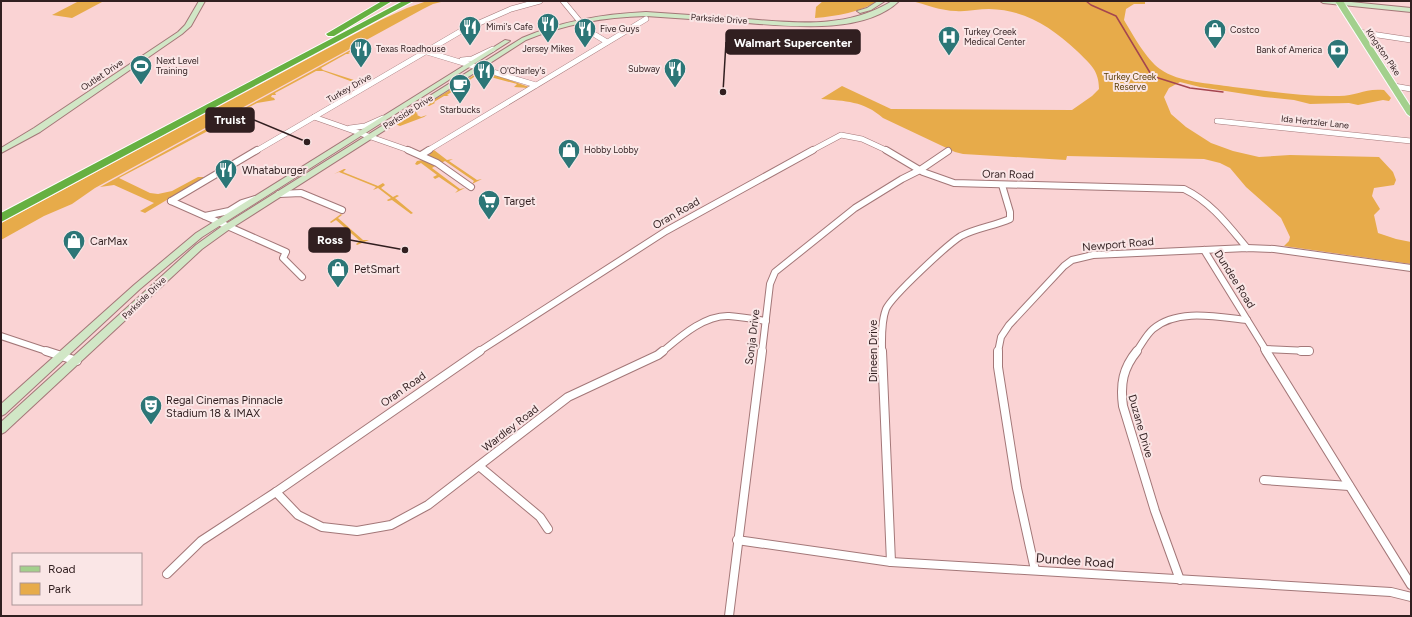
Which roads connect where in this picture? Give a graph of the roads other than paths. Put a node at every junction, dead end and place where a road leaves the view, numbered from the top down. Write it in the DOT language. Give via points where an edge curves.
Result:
graph roads {
  1 [pos="202,1"];
  2 [pos="388,1"];
  3 [pos="397,1"];
  4 [pos="409,1"];
  5 [pos="417,1"];
  6 [pos="540,1"];
  7 [pos="563,1"];
  8 [pos="882,1"];
  9 [pos="896,1"];
  10 [pos="1323,1"];
  11 [pos="1339,2"];
  12 [pos="1411,10"];
  13 [pos="577,18"];
  14 [pos="646,19"];
  15 [pos="366,24"];
  16 [pos="1358,32"];
  17 [pos="1411,40"];
  18 [pos="319,42"];
  19 [pos="607,42"];
  20 [pos="493,49"];
  21 [pos="427,52"];
  22 [pos="452,59"];
  23 [pos="469,64"];
  24 [pos="479,67"];
  25 [pos="536,85"];
  26 [pos="1394,86"];
  27 [pos="1411,89"];
  28 [pos="1411,114"];
  29 [pos="314,117"];
  30 [pos="385,117"];
  31 [pos="1217,121"];
  32 [pos="345,128"];
  33 [pos="359,133"];
  34 [pos="369,137"];
  35 [pos="1411,141"];
  36 [pos="1,151"];
  37 [pos="948,151"];
  38 [pos="421,155"];
  39 [pos="920,170"];
  40 [pos="296,183"];
  41 [pos="1002,185"];
  42 [pos="471,187"];
  43 [pos="301,193"];
  44 [pos="279,194"];
  45 [pos="255,199"];
  46 [pos="1,207"];
  47 [pos="342,210"];
  48 [pos="204,216"];
  49 [pos="1,218"];
  50 [pos="217,222"];
  51 [pos="227,227"];
  52 [pos="1247,248"];
  53 [pos="1204,250"];
  54 [pos="1411,268"];
  55 [pos="302,277"];
  56 [pos="1247,320"];
  57 [pos="766,321"];
  58 [pos="1,336"];
  59 [pos="1264,349"];
  60 [pos="1309,351"];
  61 [pos="63,356"];
  62 [pos="77,361"];
  63 [pos="1,411"];
  64 [pos="1,429"];
  65 [pos="479,466"];
  66 [pos="1264,480"];
  67 [pos="1349,486"];
  68 [pos="276,492"];
  69 [pos="548,529"];
  70 [pos="738,540"];
  71 [pos="891,562"];
  72 [pos="1035,570"];
  73 [pos="167,574"];
  74 [pos="1180,580"];
  75 [pos="1411,585"];
  76 [pos="1411,597"];
  77 [pos="729,616"];
  1 -- 36 [label="street, Outlet Drive" via="188,26 180,33 37,130"];
  2 -- 18 [label="highway" via="347,23"];
  3 -- 18 [label="highway"];
  4 -- 15 [label="highway"];
  5 -- 15 [label="highway"];
  6 -- 21 [label="street, Turkey Drive" via="486,19"];
  7 -- 13 [label="street"];
  8 -- 13 [label="street, Parkside Drive" via="869,9 812,20 650,10 609,11"];
  9 -- 13 [label="street, Parkside Drive" via="864,16 810,24 646,14"];
  10 -- 11 [label="street"];
  11 -- 12 [label="street"];
  11 -- 16 [label="main road, Kingston Pike"];
  13 -- 19 [label="street" via="590,32"];
  13 -- 20 [label="street, Parkside Drive" via="528,30"];
  13 -- 24 [label="street, Parkside Drive" via="524,39"];
  14 -- 19 [label="street"];
  15 -- 49 [label="highway"];
  16 -- 17 [label="street"];
  16 -- 26 [label="main road, Kingston Pike"];
  18 -- 46 [label="highway"];
  19 -- 25 [label="street"];
  20 -- 22 [label="street" via="470,59"];
  20 -- 23 [label="street, Parkside Drive"];
  21 -- 22 [label="street"];
  21 -- 29 [label="street, Turkey Drive"];
  22 -- 23 [label="street"];
  23 -- 24 [label="street"];
  23 -- 30 [label="street, Parkside Drive"];
  24 -- 25 [label="street"];
  24 -- 34 [label="street, Parkside Drive"];
  25 -- 38 [label="street"];
  26 -- 27 [label="street"];
  26 -- 28 [label="main road, Kingston Pike"];
  29 -- 32 [label="street"];
  29 -- 48 [label="street, Turkey Drive" via="171,201"];
  30 -- 32 [label="street" via="365,126"];
  30 -- 33 [label="street, Parkside Drive"];
  31 -- 35 [label="street, Ida Hertzler Lane"];
  32 -- 33 [label="street"];
  33 -- 34 [label="street"];
  33 -- 45 [label="street, Parkside Drive"];
  34 -- 38 [label="street"];
  34 -- 40 [label="street, Parkside Drive"];
  37 -- 39 [label="street, Sonja Drive"];
  38 -- 42 [label="street"];
  39 -- 41 [label="street, Oran Road" via="954,184"];
  39 -- 57 [label="street, Sonja Drive" via="855,208 787,260 775,272 770,284"];
  39 -- 68 [label="street, Oran Road" via="865,140 852,135 841,136 666,231 462,362"];
  40 -- 43 [label="street"];
  40 -- 44 [label="street, Parkside Drive"];
  41 -- 52 [label="street, Oran Road" via="1184,190 1196,194 1207,202"];
  41 -- 71 [label="street, Dineen Drive" via="1010,219 964,234 955,240 888,303 884,313 882,343"];
  43 -- 44 [label="street"];
  43 -- 47 [label="street"];
  44 -- 51 [label="street, Parkside Drive"];
  45 -- 48 [label="street" via="229,211"];
  45 -- 50 [label="street, Parkside Drive"];
  48 -- 50 [label="street"];
  50 -- 51 [label="street"];
  50 -- 61 [label="street, Parkside Drive" via="181,249"];
  51 -- 55 [label="street" via="286,252 284,258"];
  51 -- 62 [label="street, Parkside Drive" via="176,267"];
  52 -- 53 [label="street, Newport Road"];
  52 -- 54 [label="street, Newport Road" via="1302,252"];
  53 -- 56 [label="street, Dundee Road"];
  53 -- 72 [label="street, Newport Road" via="1093,255 1072,260 1009,325 1001,337 998,346 998,367 1017,488"];
  56 -- 59 [label="street, Dundee Road"];
  56 -- 74 [label="street, Duzane Drive" via="1189,317 1163,323 1154,328 1136,350 1122,375 1123,406 1155,511"];
  57 -- 65 [label="street, Wardley Road" via="728,316 697,326 658,355 568,397"];
  57 -- 70 [label="street, Sonja Drive"];
  58 -- 61 [label="street"];
  59 -- 60 [label="street"];
  59 -- 67 [label="street, Dundee Road"];
  61 -- 62 [label="street"];
  61 -- 63 [label="street, Parkside Drive"];
  62 -- 64 [label="street, Parkside Drive"];
  65 -- 68 [label="street, Wardley Road" via="409,518 370,529 350,530 318,526 301,517"];
  65 -- 69 [label="street" via="540,517"];
  66 -- 67 [label="street"];
  67 -- 75 [label="street, Dundee Road"];
  68 -- 73 [label="street, Oran Road" via="201,542"];
  70 -- 71 [label="street, Dundee Road"];
  70 -- 77 [label="street, Sonja Drive"];
  71 -- 72 [label="street, Dundee Road"];
  72 -- 74 [label="street, Dundee Road"];
  74 -- 76 [label="street, Dundee Road" via="1391,592"];
}
